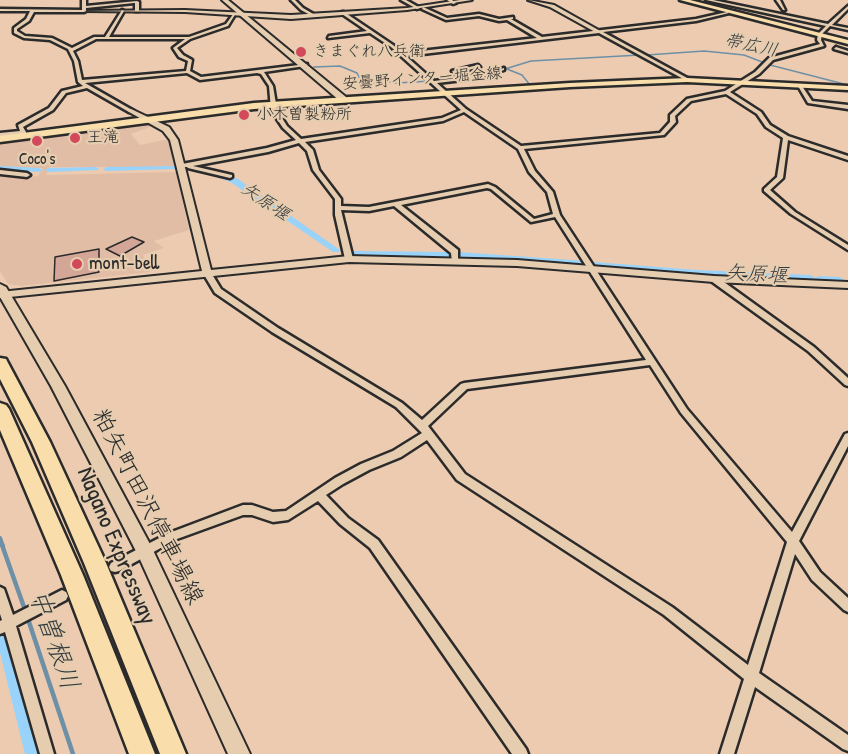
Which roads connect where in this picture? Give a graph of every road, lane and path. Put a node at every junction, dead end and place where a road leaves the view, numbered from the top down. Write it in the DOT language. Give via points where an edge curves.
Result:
graph roads {
  1 [pos="84,0"];
  2 [pos="225,0"];
  3 [pos="294,0"];
  4 [pos="403,0"];
  5 [pos="470,0"];
  6 [pos="530,0"];
  7 [pos="683,0"];
  8 [pos="708,0"];
  9 [pos="778,0"];
  10 [pos="451,1"];
  11 [pos="848,7"];
  12 [pos="420,8"];
  13 [pos="84,9"];
  14 [pos="784,9"];
  15 [pos="0,10"];
  16 [pos="33,10"];
  17 [pos="122,11"];
  18 [pos="137,11"];
  19 [pos="343,13"];
  20 [pos="727,13"];
  21 [pos="235,14"];
  22 [pos="243,15"];
  23 [pos="313,15"];
  24 [pos="839,15"];
  25 [pos="848,16"];
  26 [pos="831,25"];
  27 [pos="848,29"];
  28 [pos="371,32"];
  29 [pos="599,32"];
  30 [pos="820,35"];
  31 [pos="329,37"];
  32 [pos="106,38"];
  33 [pos="189,38"];
  34 [pos="541,38"];
  35 [pos="848,42"];
  36 [pos="836,48"];
  37 [pos="72,50"];
  38 [pos="848,52"];
  39 [pos="401,55"];
  40 [pos="304,65"];
  41 [pos="478,66"];
  42 [pos="502,69"];
  43 [pos="188,72"];
  44 [pos="259,72"];
  45 [pos="461,80"];
  46 [pos="687,80"];
  47 [pos="435,82"];
  48 [pos="742,83"];
  49 [pos="82,85"];
  50 [pos="800,87"];
  51 [pos="848,88"];
  52 [pos="726,92"];
  53 [pos="445,93"];
  54 [pos="343,99"];
  55 [pos="273,104"];
  56 [pos="848,107"];
  57 [pos="464,110"];
  58 [pos="130,111"];
  59 [pos="147,119"];
  60 [pos="23,134"];
  61 [pos="0,137"];
  62 [pos="786,137"];
  63 [pos="300,141"];
  64 [pos="520,148"];
  65 [pos="848,158"];
  66 [pos="182,166"];
  67 [pos="0,172"];
  68 [pos="27,175"];
  69 [pos="230,176"];
  70 [pos="397,205"];
  71 [pos="338,208"];
  72 [pos="557,215"];
  73 [pos="848,248"];
  74 [pos="348,259"];
  75 [pos="455,260"];
  76 [pos="592,270"];
  77 [pos="207,273"];
  78 [pos="714,279"];
  79 [pos="848,285"];
  80 [pos="2,292"];
  81 [pos="652,362"];
  82 [pos="0,363"];
  83 [pos="848,383"];
  84 [pos="0,409"];
  85 [pos="426,430"];
  86 [pos="848,437"];
  87 [pos="319,495"];
  88 [pos="793,541"];
  89 [pos="145,551"];
  90 [pos="115,567"];
  91 [pos="0,593"];
  92 [pos="62,596"];
  93 [pos="848,606"];
  94 [pos="5,625"];
  95 [pos="751,676"];
  96 [pos="848,744"];
  97 [pos="47,754"];
  98 [pos="142,754"];
  99 [pos="173,754"];
  100 [pos="239,754"];
  101 [pos="521,754"];
  102 [pos="727,754"];
  1 -- 13 [label="street"];
  2 -- 22 [label="main road"];
  3 -- 23 [label="street"];
  4 -- 12 [label="street"];
  5 -- 10 [label="street"];
  6 -- 29 [label="street" via="552,6"];
  7 -- 20 [label="main road"];
  8 -- 26 [label="street"];
  9 -- 14 [label="street"];
  10 -- 12 [label="street"];
  11 -- 24 [label="street"];
  12 -- 19 [label="street"];
  12 -- 34 [label="street" via="446,19 479,15 494,20 510,18"];
  13 -- 16 [label="street"];
  13 -- 17 [label="street"];
  13 -- 18 [label="street" via="136,2"];
  15 -- 16 [label="street"];
  16 -- 37 [label="street" via="15,32 56,41"];
  17 -- 18 [label="street"];
  17 -- 32 [label="street"];
  18 -- 21 [label="street"];
  19 -- 23 [label="street"];
  19 -- 28 [label="street"];
  20 -- 29 [label="street"];
  20 -- 30 [label="main road"];
  21 -- 22 [label="street"];
  21 -- 33 [label="street" via="227,25"];
  22 -- 23 [label="street"];
  22 -- 40 [label="main road"];
  24 -- 25 [label="street"];
  24 -- 26 [label="street"];
  26 -- 27 [label="street"];
  26 -- 30 [label="street"];
  28 -- 31 [label="street"];
  28 -- 39 [label="street"];
  29 -- 34 [label="street"];
  29 -- 46 [label="street"];
  30 -- 35 [label="main road"];
  30 -- 48 [label="street" via="823,45 771,59"];
  32 -- 33 [label="street"];
  32 -- 37 [label="street" via="94,38"];
  33 -- 43 [label="street" via="176,48 190,60"];
  34 -- 39 [label="street"];
  36 -- 38 [label="street"];
  37 -- 49 [label="street"];
  39 -- 47 [label="street"];
  40 -- 44 [label="street"];
  40 -- 54 [label="main road"];
  41 -- 45 [label="street" via="454,72"];
  42 -- 45 [label="street"];
  43 -- 44 [label="street" via="200,79"];
  43 -- 49 [label="street"];
  44 -- 55 [label="street" via="271,86"];
  45 -- 47 [label="street"];
  46 -- 48 [label="main road, 安曇野インター堀金線"];
  46 -- 53 [label="main road, 安曇野インター堀金線"];
  47 -- 53 [label="street"];
  48 -- 50 [label="main road, 安曇野インター堀金線"];
  48 -- 52 [label="street"];
  49 -- 58 [label="street"];
  49 -- 60 [label="street" via="64,92 51,109 20,126"];
  50 -- 51 [label="main road, 安曇野インター堀金線"];
  50 -- 56 [label="street" via="810,102"];
  52 -- 62 [label="street"];
  52 -- 64 [label="street" via="689,100 672,116 674,122 662,134"];
  53 -- 54 [label="main road, 安曇野インター堀金線"];
  53 -- 57 [label="street"];
  54 -- 55 [label="main road, 安曇野インター堀金線"];
  55 -- 59 [label="main road, 安曇野インター堀金線"];
  55 -- 63 [label="street" via="285,127"];
  57 -- 63 [label="street" via="443,119"];
  57 -- 64 [label="street"];
  58 -- 59 [label="street"];
  59 -- 60 [label="main road, 安曇野インター堀金線"];
  59 -- 66 [label="street" via="172,135"];
  60 -- 61 [label="main road, 安曇野インター堀金線"];
  62 -- 65 [label="street"];
  62 -- 73 [label="street" via="780,178 766,190 793,213"];
  63 -- 66 [label="street"];
  63 -- 71 [label="street" via="314,156 316,170 338,199"];
  64 -- 72 [label="street" via="532,172 550,192"];
  66 -- 69 [label="street"];
  66 -- 77 [label="street"];
  67 -- 68 [label="street"];
  70 -- 71 [label="street"];
  70 -- 72 [label="street" via="488,186 533,221"];
  70 -- 75 [label="street" via="455,252"];
  71 -- 74 [label="street"];
  72 -- 76 [label="street"];
  74 -- 75 [label="street"];
  74 -- 77 [label="street"];
  75 -- 76 [label="street"];
  76 -- 78 [label="street"];
  76 -- 81 [label="street"];
  77 -- 80 [label="street"];
  77 -- 85 [label="street" via="218,291 399,405"];
  78 -- 79 [label="street"];
  78 -- 83 [label="street" via="812,349"];
  80 -- 89 [label="main road, 粕矢町田沢停車場線" via="58,386"];
  81 -- 85 [label="street" via="464,386"];
  81 -- 88 [label="street" via="684,411"];
  82 -- 99 [label="highway, Nagano Expressway" via="41,442 95,563"];
  84 -- 98 [label="highway" via="72,575"];
  85 -- 87 [label="street" via="397,453 364,467"];
  85 -- 95 [label="street" via="461,477 668,611"];
  86 -- 88 [label="street"];
  87 -- 89 [label="street" via="288,515 273,517 243,510 172,536"];
  87 -- 101 [label="street" via="374,544"];
  88 -- 93 [label="street" via="816,576"];
  88 -- 95 [label="street"];
  89 -- 90 [label="street"];
  89 -- 100 [label="main road, 粕矢町田沢停車場線"];
  91 -- 94 [label="street"];
  92 -- 94 [label="street"];
  94 -- 97 [label="street"];
  95 -- 96 [label="street"];
  95 -- 102 [label="street"];
}
